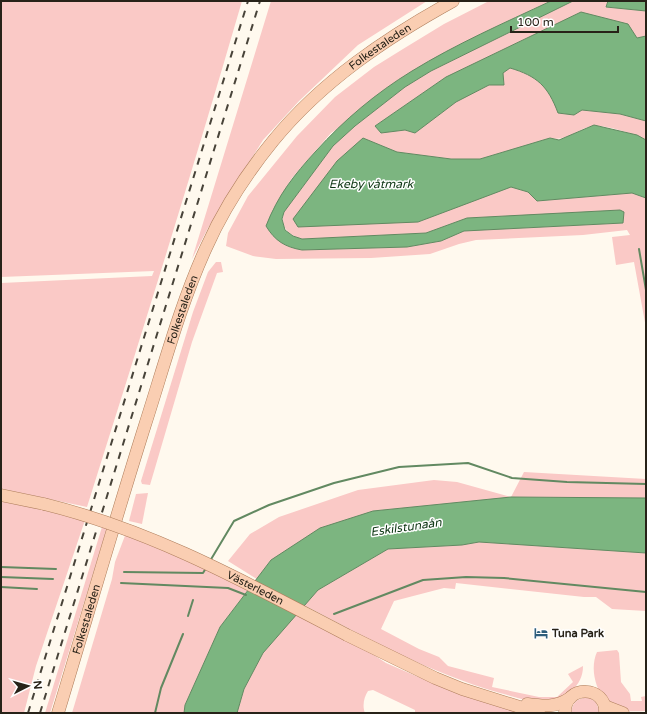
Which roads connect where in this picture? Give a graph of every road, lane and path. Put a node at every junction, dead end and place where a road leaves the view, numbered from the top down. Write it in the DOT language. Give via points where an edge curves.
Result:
graph roads {
  1 [pos="453,1"];
  2 [pos="1,495"];
  3 [pos="570,698"];
  4 [pos="502,701"];
  5 [pos="605,709"];
  6 [pos="58,713"];
  7 [pos="539,713"];
  8 [pos="565,713"];
  9 [pos="623,713"];
  1 -- 6 [label="main road, Folkestaleden" via="369,52 333,80 303,108 273,142 226,210 207,246 183,307"];
  2 -- 4 [label="main road, Västerleden, bridge" via="75,511 199,558 435,678"];
  3 -- 4 [label="main road, Västerleden" via="562,704 540,706"];
  3 -- 5 [label="main road, Västerleden" via="579,692 590,691 599,696"];
  3 -- 8 [label="main road"];
  4 -- 7 [label="main road, Västerleden"];
  5 -- 9 [label="main road"];
}
